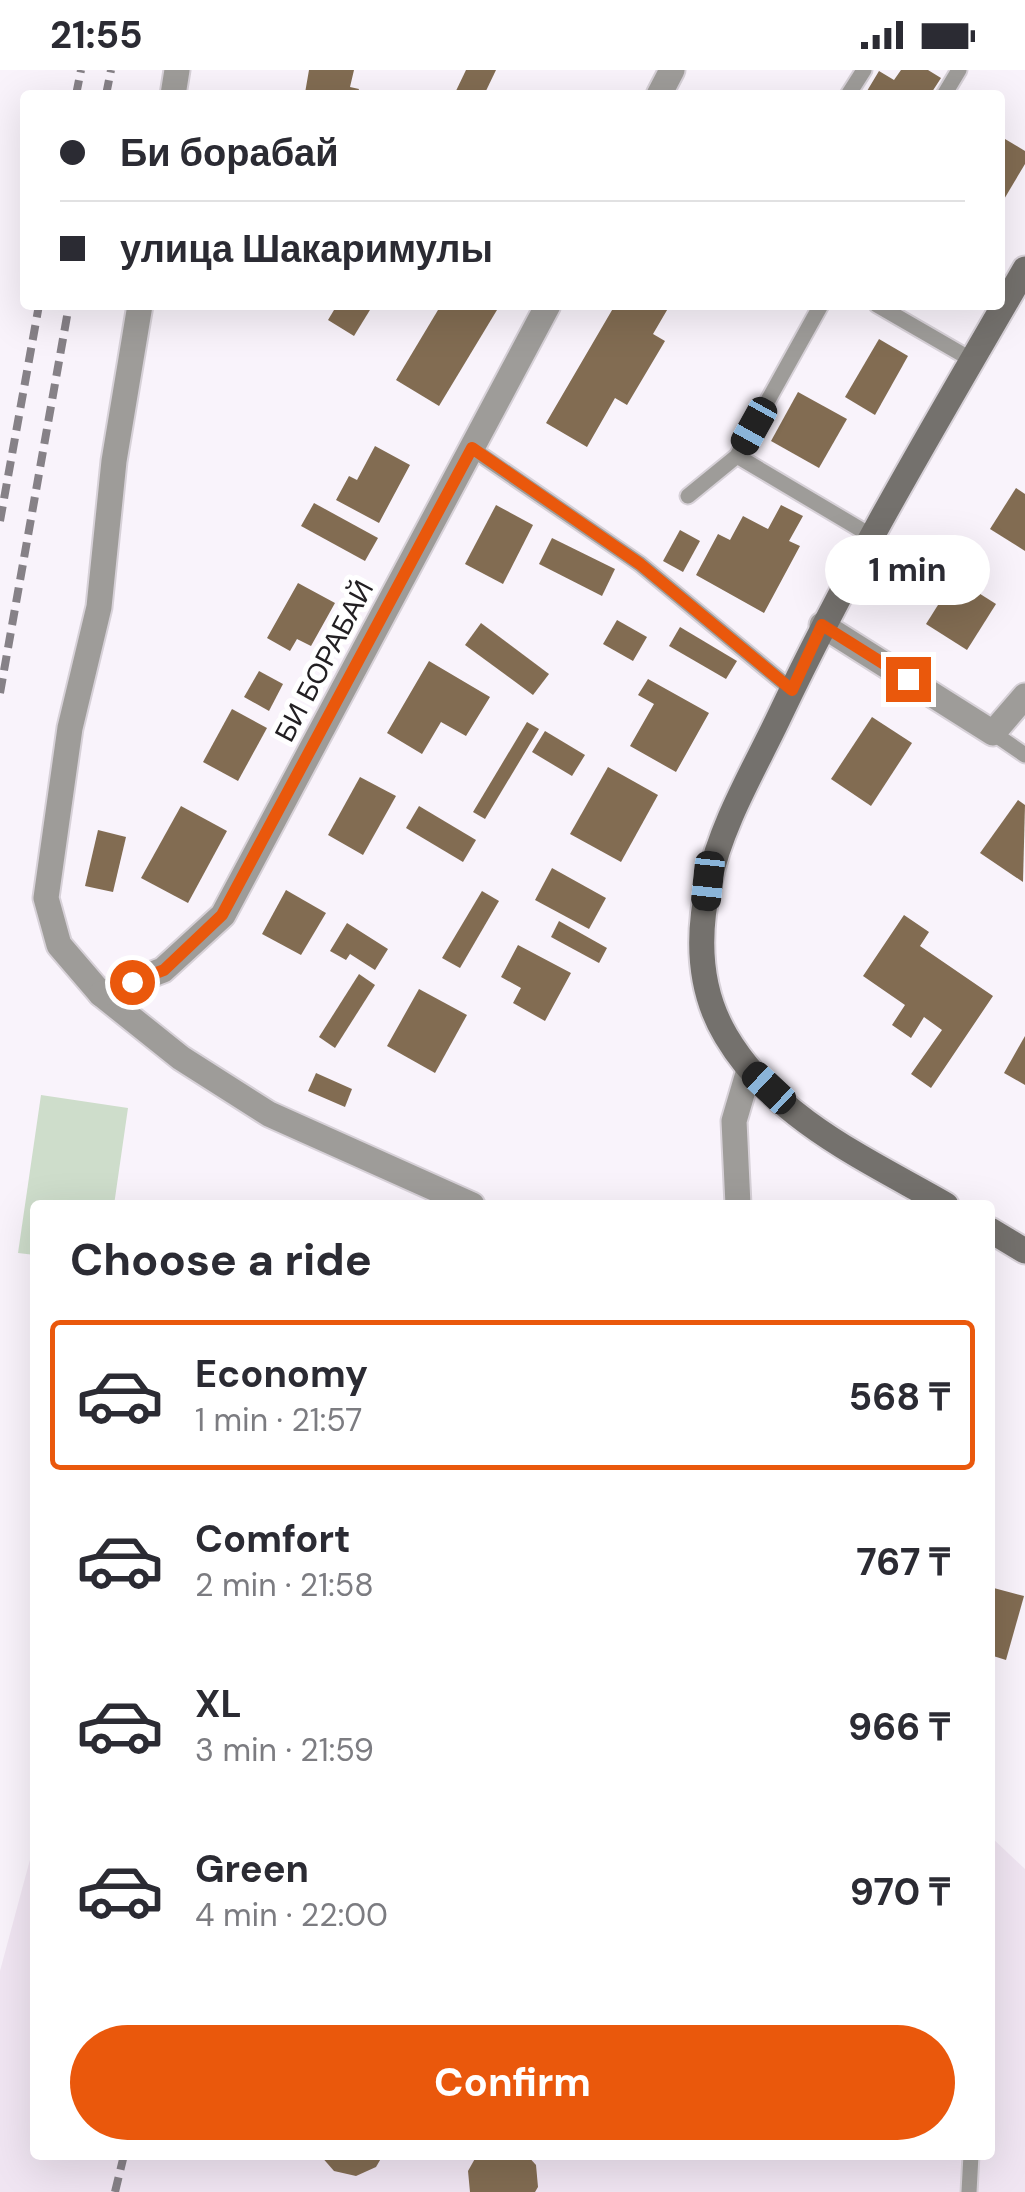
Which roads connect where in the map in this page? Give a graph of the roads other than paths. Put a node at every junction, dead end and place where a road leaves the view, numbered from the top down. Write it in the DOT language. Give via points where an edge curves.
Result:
graph roads {
  1 [pos="1025,269"];
  2 [pos="1005,303"];
  3 [pos="139,310"];
  4 [pos="545,310"];
  5 [pos="818,310"];
  6 [pos="885,310"];
  7 [pos="1001,310"];
  8 [pos="972,360"];
  9 [pos="472,448"];
  10 [pos="737,456"];
  11 [pos="688,496"];
  12 [pos="870,536"];
  13 [pos="822,625"];
  14 [pos="792,690"];
  15 [pos="1025,696"];
  16 [pos="993,733"];
  17 [pos="1025,755"];
  18 [pos="101,994"];
  19 [pos="749,1070"];
  20 [pos="461,1200"];
  21 [pos="738,1200"];
  22 [pos="937,1200"];
  23 [pos="995,1233"];
  24 [pos="1025,1250"];
  25 [pos="972,2160"];
  26 [pos="969,2192"];
  1 -- 2 [label="main road"];
  3 -- 18 [label="street" via="98,608 70,728 46,898 60,945"];
  4 -- 9 [label="street, БИ БОРАБАЙ"];
  5 -- 10 [label="lane"];
  6 -- 8 [label="lane"];
  7 -- 8 [label="main road"];
  8 -- 12 [label="main road"];
  9 -- 14 [label="lane" via="640,564"];
  9 -- 18 [label="street, БИ БОРАБАЙ" via="222,915 164,970"];
  10 -- 11 [label="lane"];
  10 -- 12 [label="lane"];
  12 -- 13 [label="main road"];
  13 -- 14 [label="main road"];
  13 -- 16 [label="street"];
  14 -- 19 [label="main road" via="708,881 700,968 724,1033"];
  15 -- 16 [label="street"];
  16 -- 17 [label="lane"];
  18 -- 20 [label="street" via="181,1058 269,1114"];
  19 -- 21 [label="street" via="734,1121"];
  19 -- 22 [label="main road" via="809,1126"];
  23 -- 24 [label="main road"];
  25 -- 26 [label="lane"];
}
